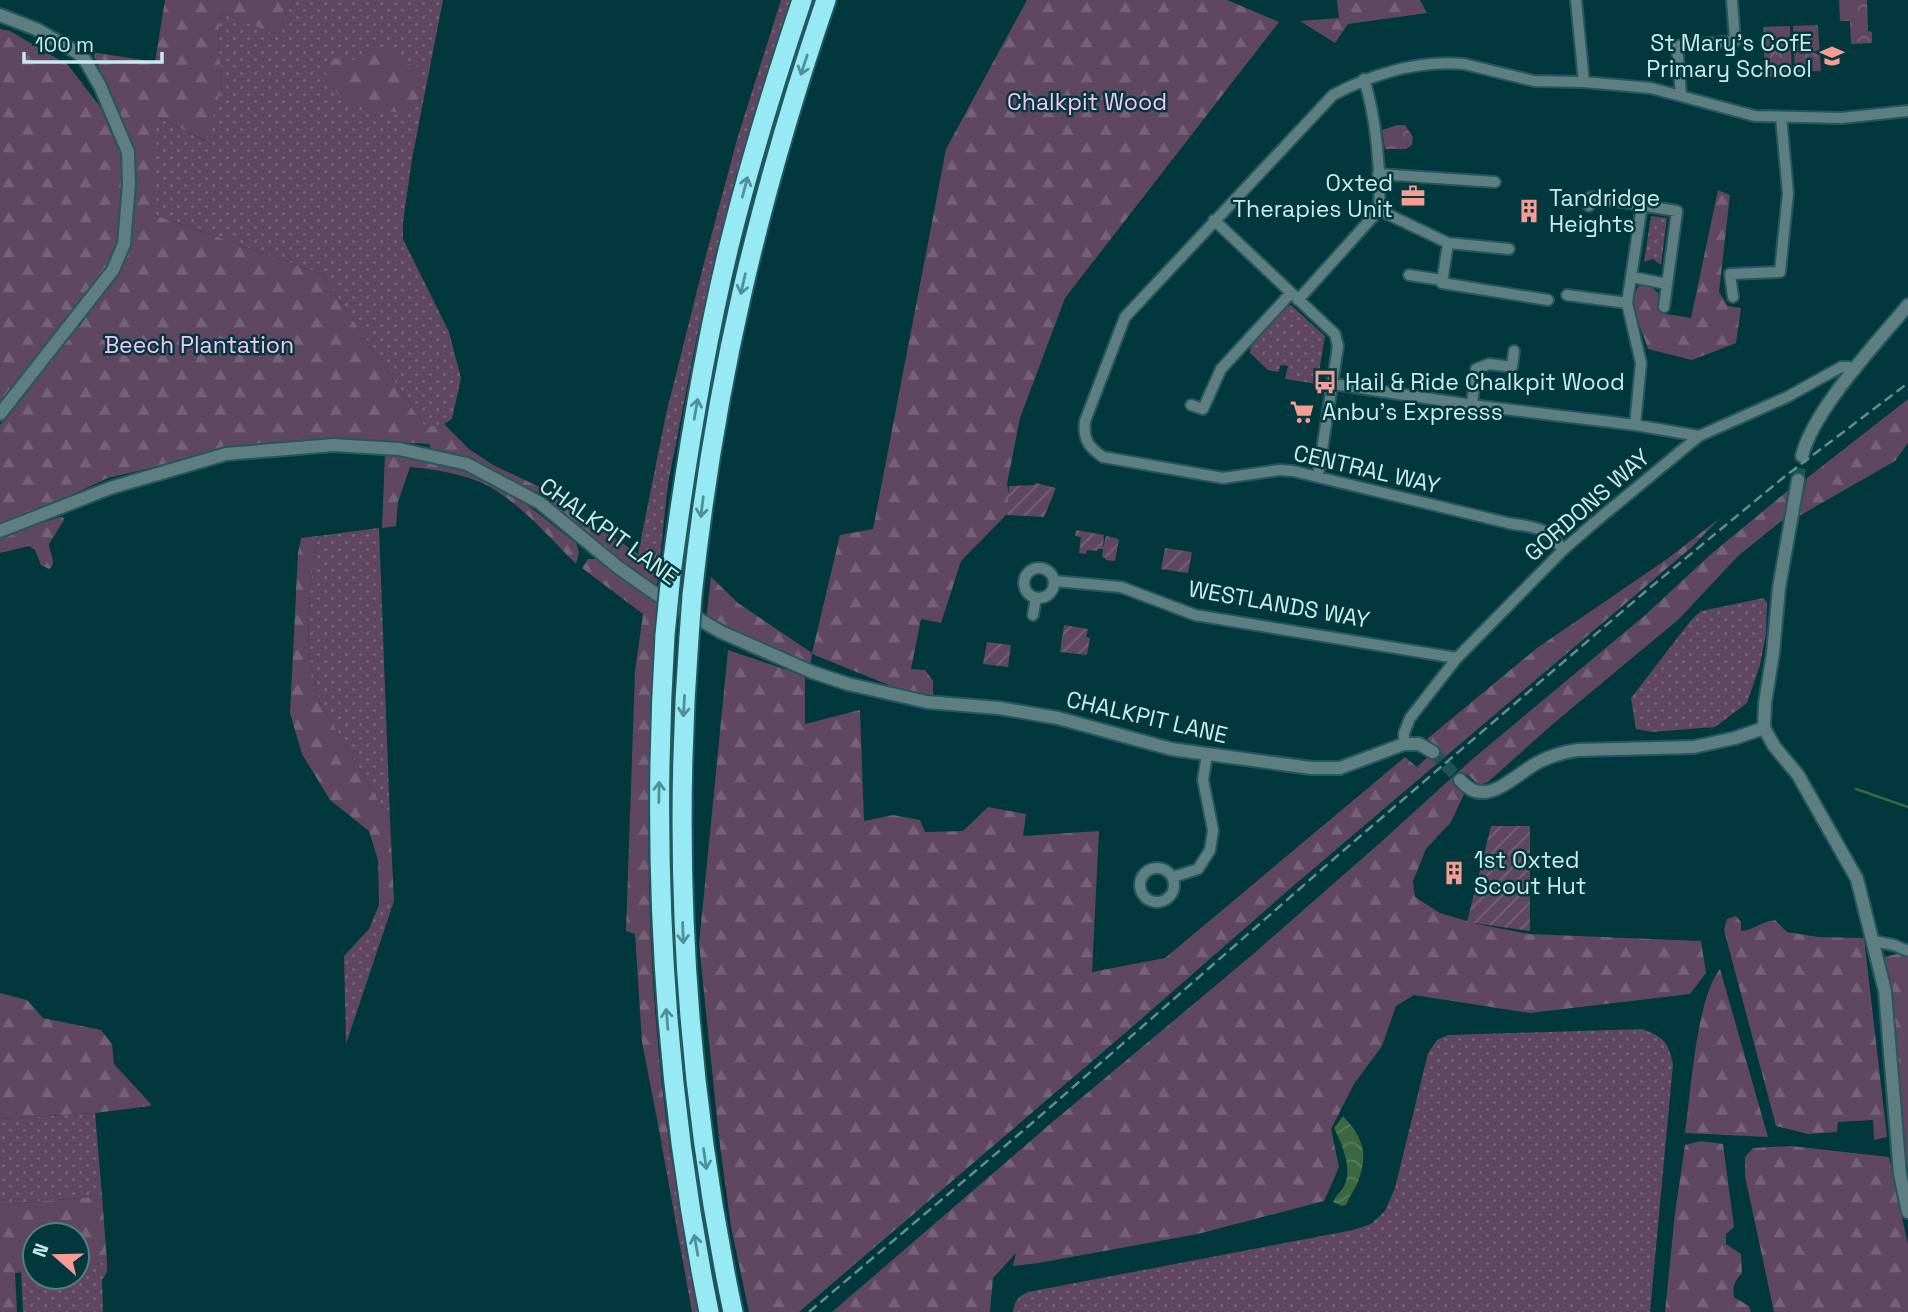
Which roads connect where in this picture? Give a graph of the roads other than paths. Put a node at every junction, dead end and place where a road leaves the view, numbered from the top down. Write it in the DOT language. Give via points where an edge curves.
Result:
graph roads {
  1 [pos="802,0"];
  2 [pos="826,0"];
  3 [pos="1576,0"];
  4 [pos="1732,0"];
  5 [pos="0,16"];
  6 [pos="1364,79"];
  7 [pos="1584,82"];
  8 [pos="1681,94"];
  9 [pos="1908,111"];
  10 [pos="1782,117"];
  11 [pos="1378,174"];
  12 [pos="1495,182"];
  13 [pos="1642,205"];
  14 [pos="1590,206"];
  15 [pos="1379,210"];
  16 [pos="1214,220"];
  17 [pos="1448,243"];
  18 [pos="1510,249"];
  19 [pos="1409,275"];
  20 [pos="1632,277"];
  21 [pos="1442,280"];
  22 [pos="1667,284"];
  23 [pos="1567,295"];
  24 [pos="1294,297"];
  25 [pos="1733,297"];
  26 [pos="1548,300"];
  27 [pos="1627,303"];
  28 [pos="1908,305"];
  29 [pos="1664,307"];
  30 [pos="1514,351"];
  31 [pos="1855,370"];
  32 [pos="1332,384"];
  33 [pos="1191,405"];
  34 [pos="1472,405"];
  35 [pos="0,414"];
  36 [pos="1636,425"];
  37 [pos="1699,436"];
  38 [pos="1802,456"];
  39 [pos="1318,476"];
  40 [pos="1798,480"];
  41 [pos="0,531"];
  42 [pos="1563,550"];
  43 [pos="1054,581"];
  44 [pos="1036,598"];
  45 [pos="1033,615"];
  46 [pos="1457,658"];
  47 [pos="1765,728"];
  48 [pos="1404,744"];
  49 [pos="1433,752"];
  50 [pos="1207,755"];
  51 [pos="1460,780"];
  52 [pos="1173,877"];
  53 [pos="1872,941"];
  54 [pos="1908,951"];
  55 [pos="1908,1212"];
  56 [pos="709,1312"];
  57 [pos="733,1312"];
  56 -- 1 [label="highway, one-way, bridge" via="684,1172 663,973 659,822 665,635 692,430 720,282"];
  2 -- 57 [label="highway, one-way, bridge" via="775,157 738,303 710,450 689,638 681,786 686,987 704,1150"];
  3 -- 7 [label="street"];
  4 -- 8 [label="street" via="1735,41 1677,46"];
  5 -- 35 [label="street" via="36,29 85,60 128,152 129,184 124,244 113,270"];
  6 -- 7 [label="street" via="1386,71 1452,63 1534,81"];
  6 -- 11 [label="street"];
  6 -- 16 [label="street" via="1333,95"];
  7 -- 8 [label="street"];
  8 -- 10 [label="street" via="1755,116"];
  9 -- 10 [label="street" via="1841,118"];
  10 -- 25 [label="street" via="1788,193 1780,272 1730,274"];
  11 -- 12 [label="street"];
  11 -- 15 [label="street"];
  13 -- 14 [label="street" via="1591,197"];
  13 -- 20 [label="street"];
  13 -- 22 [label="street" via="1677,211"];
  15 -- 17 [label="street"];
  15 -- 24 [label="street"];
  16 -- 24 [label="street"];
  16 -- 39 [label="street, CENTRAL WAY" via="1125,317 1083,433 1088,445 1103,457 1223,478 1280,470"];
  17 -- 18 [label="street"];
  17 -- 21 [label="street"];
  19 -- 21 [label="street"];
  20 -- 22 [label="street"];
  20 -- 27 [label="street"];
  21 -- 26 [label="street"];
  22 -- 29 [label="street"];
  23 -- 27 [label="street"];
  24 -- 32 [label="street" via="1335,334 1338,346"];
  24 -- 33 [label="street" via="1221,369 1203,409"];
  27 -- 36 [label="street" via="1642,363"];
  28 -- 31 [label="street"];
  30 -- 34 [label="street" via="1512,367 1489,364 1476,369"];
  31 -- 37 [label="street, GORDONS WAY" via="1841,367"];
  31 -- 38 [label="street" via="1811,429"];
  32 -- 34 [label="street"];
  32 -- 39 [label="street"];
  34 -- 36 [label="street"];
  36 -- 37 [label="street"];
  37 -- 42 [label="street, GORDONS WAY"];
  39 -- 42 [label="street, CENTRAL WAY" via="1541,528 1549,531"];
  40 -- 47 [label="street" via="1779,588"];
  41 -- 50 [label="street, CHALKPIT LANE" via="110,488 226,454 333,445 421,453 467,464 540,503 656,594 721,632 812,672 927,702 1028,712"];
  42 -- 46 [label="street, GORDONS WAY"];
  43 -- 44 [label="street" via="1051,592"];
  43 -- 44 [label="street" via="1044,569 1029,572 1024,589"];
  43 -- 46 [label="street, WESTLANDS WAY" via="1122,587 1195,615"];
  44 -- 45 [label="street"];
  46 -- 48 [label="street, GORDONS WAY" via="1407,722"];
  47 -- 51 [label="street" via="1695,747 1560,753 1484,792"];
  47 -- 53 [label="street" via="1798,775 1857,879"];
  48 -- 49 [label="street" via="1419,744"];
  48 -- 50 [label="street, CHALKPIT LANE" via="1340,768 1325,769"];
  50 -- 52 [label="street" via="1203,780 1213,830 1210,850 1198,869"];
  53 -- 54 [label="street"];
  53 -- 55 [label="street" via="1885,991 1900,1174"];
}
